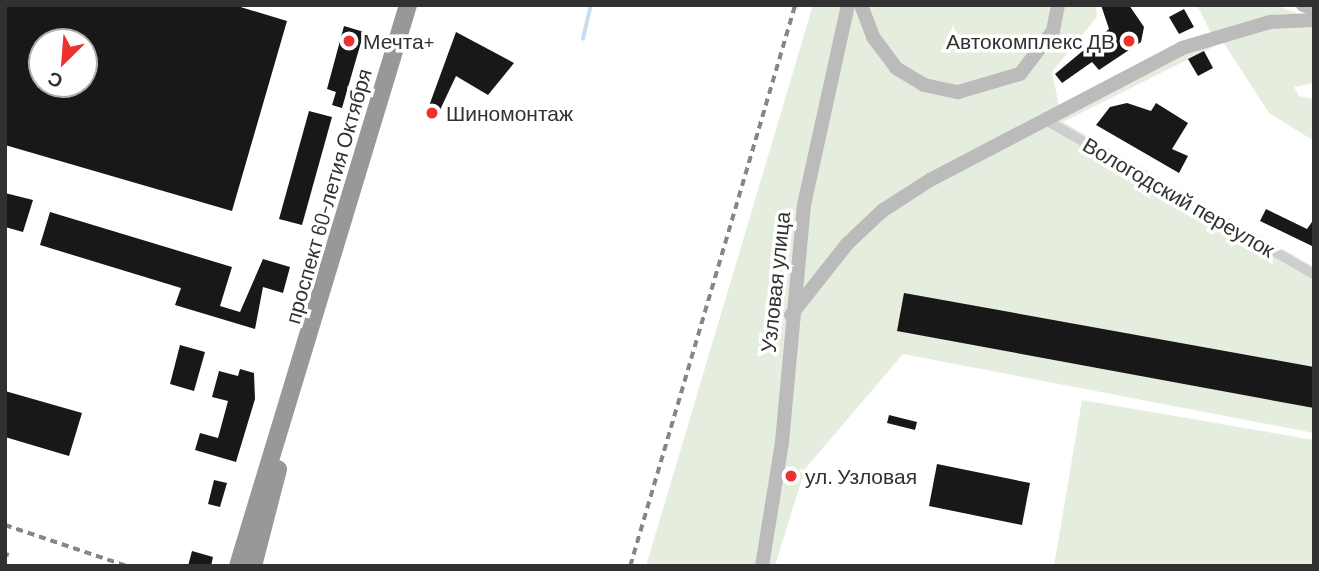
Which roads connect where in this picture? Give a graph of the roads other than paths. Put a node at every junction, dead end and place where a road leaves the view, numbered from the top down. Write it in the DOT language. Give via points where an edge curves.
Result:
graph roads {
  1 [pos="408,5"];
  2 [pos="848,5"];
  3 [pos="861,5"];
  4 [pos="1058,5"];
  5 [pos="1303,5"];
  6 [pos="1312,7"];
  7 [pos="1314,20"];
  8 [pos="839,35"];
  9 [pos="873,37"];
  10 [pos="1044,119"];
  11 [pos="1314,274"];
  12 [pos="791,315"];
  13 [pos="304,360"];
  14 [pos="238,566"];
  15 [pos="253,566"];
  16 [pos="762,566"];
  1 -- 13 [label="highway, проспект 60-летия Октября"];
  2 -- 8 [label="street, Узловая улица"];
  3 -- 9 [label="street"];
  4 -- 9 [label="street" via="1038,57 992,86 958,92 924,85 896,68"];
  5 -- 6 [label="street"];
  7 -- 10 [label="street" via="1216,34"];
  8 -- 9 [label="street" via="858,23"];
  8 -- 12 [label="street, Узловая улица" via="804,205"];
  10 -- 11 [label="street, Вологодский переулок"];
  10 -- 12 [label="street" via="882,211 814,281"];
  12 -- 16 [label="street, Узловая улица" via="782,442"];
  13 -- 14 [label="highway, проспект 60-летия Октября"];
  13 -- 15 [label="highway, проспект 60-летия Октября"];
}
